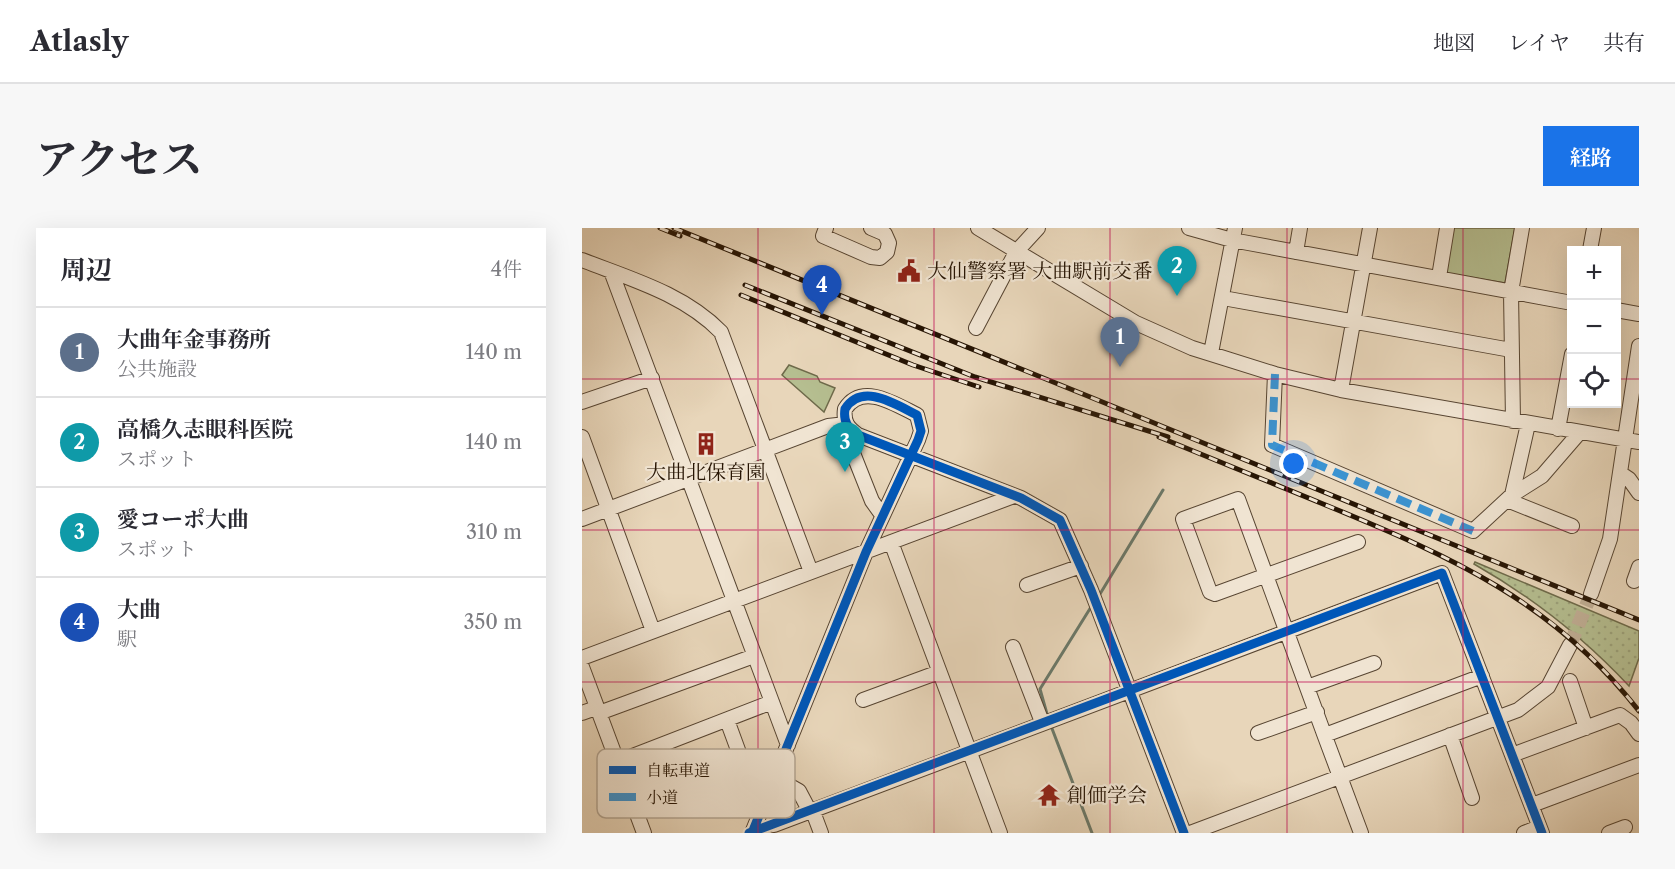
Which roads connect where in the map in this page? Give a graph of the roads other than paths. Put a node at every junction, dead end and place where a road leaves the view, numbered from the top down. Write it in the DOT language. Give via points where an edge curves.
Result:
graph roads {
  1 [pos="826,228"];
  2 [pos="871,228"];
  3 [pos="978,228"];
  4 [pos="1037,228"];
  5 [pos="1190,228"];
  6 [pos="1300,228"];
  7 [pos="1370,228"];
  8 [pos="1447,228"];
  9 [pos="1522,228"];
  10 [pos="1594,228"];
  11 [pos="1233,234"];
  12 [pos="1591,246"];
  13 [pos="1016,252"];
  14 [pos="1296,252"];
  15 [pos="582,260"];
  16 [pos="1363,263"];
  17 [pos="611,271"];
  18 [pos="1439,277"];
  19 [pos="1511,292"];
  20 [pos="1223,298"];
  21 [pos="1567,302"];
  22 [pos="1621,311"];
  23 [pos="1639,314"];
  24 [pos="1352,322"];
  25 [pos="976,328"];
  26 [pos="1639,346"];
  27 [pos="1511,350"];
  28 [pos="1211,353"];
  29 [pos="1275,374"];
  30 [pos="652,378"];
  31 [pos="1567,381"];
  32 [pos="1341,390"];
  33 [pos="582,402"];
  34 [pos="1513,422"];
  35 [pos="846,424"];
  36 [pos="1528,424"];
  37 [pos="1558,429"];
  38 [pos="1580,432"];
  39 [pos="582,437"];
  40 [pos="1623,440"];
  41 [pos="1639,442"];
  42 [pos="849,443"];
  43 [pos="764,450"];
  44 [pos="910,455"];
  45 [pos="1620,473"];
  46 [pos="690,479"];
  47 [pos="1639,493"];
  48 [pos="1014,496"];
  49 [pos="1509,497"];
  50 [pos="608,509"];
  51 [pos="882,515"];
  52 [pos="582,519"];
  53 [pos="1572,526"];
  54 [pos="891,542"];
  55 [pos="1358,542"];
  56 [pos="866,552"];
  57 [pos="1081,566"];
  58 [pos="1639,567"];
  59 [pos="811,572"];
  60 [pos="1266,575"];
  61 [pos="1634,581"];
  62 [pos="1028,585"];
  63 [pos="1591,594"];
  64 [pos="734,601"];
  65 [pos="1287,630"];
  66 [pos="653,631"];
  67 [pos="1570,645"];
  68 [pos="1013,647"];
  69 [pos="754,656"];
  70 [pos="582,658"];
  71 [pos="1374,663"];
  72 [pos="582,667"];
  73 [pos="939,672"];
  74 [pos="1482,676"];
  75 [pos="1570,681"];
  76 [pos="1308,687"];
  77 [pos="1130,688"];
  78 [pos="863,700"];
  79 [pos="772,702"];
  80 [pos="597,710"];
  81 [pos="1317,712"];
  82 [pos="582,713"];
  83 [pos="1498,718"];
  84 [pos="727,720"];
  85 [pos="1042,722"];
  86 [pos="1586,728"];
  87 [pos="1258,733"];
  88 [pos="1639,734"];
  89 [pos="1325,735"];
  90 [pos="1450,735"];
  91 [pos="788,744"];
  92 [pos="612,749"];
  93 [pos="651,749"];
  94 [pos="737,749"];
  95 [pos="786,749"];
  96 [pos="969,750"];
  97 [pos="1512,755"];
  98 [pos="1639,765"];
  99 [pos="1340,776"];
  100 [pos="795,789"];
  101 [pos="1472,798"];
  102 [pos="1532,805"];
  103 [pos="810,809"];
  104 [pos="795,816"];
  105 [pos="638,818"];
  106 [pos="759,818"];
  107 [pos="790,818"];
  108 [pos="774,825"];
  109 [pos="1625,827"];
  110 [pos="1541,830"];
  111 [pos="644,833"];
  112 [pos="752,833"];
  113 [pos="820,833"];
  114 [pos="1000,833"];
  115 [pos="1184,833"];
  116 [pos="1190,833"];
  117 [pos="1361,833"];
  118 [pos="1524,833"];
  119 [pos="1610,833"];
  1 -- 2 [label="street" via="823,236 880,258 890,243 885,234"];
  3 -- 13 [label="street"];
  4 -- 13 [label="street"];
  5 -- 11 [label="street"];
  6 -- 14 [label="street"];
  7 -- 16 [label="street"];
  8 -- 18 [label="street"];
  9 -- 19 [label="street"];
  10 -- 12 [label="street"];
  11 -- 14 [label="street"];
  11 -- 20 [label="street"];
  13 -- 25 [label="street"];
  13 -- 28 [label="street" via="1159,335"];
  14 -- 16 [label="street"];
  15 -- 17 [label="street"];
  16 -- 18 [label="street"];
  16 -- 24 [label="street"];
  17 -- 30 [label="street"];
  17 -- 43 [label="street" via="667,293 721,332"];
  18 -- 19 [label="street"];
  19 -- 21 [label="street"];
  19 -- 27 [label="street"];
  20 -- 24 [label="street"];
  20 -- 28 [label="street"];
  22 -- 23 [label="street"];
  24 -- 27 [label="street"];
  24 -- 32 [label="street"];
  26 -- 40 [label="street"];
  27 -- 34 [label="street"];
  28 -- 29 [label="street"];
  29 -- 32 [label="street"];
  29 -- 49 [label="street" via="1272,445 1473,531"];
  30 -- 33 [label="street"];
  30 -- 46 [label="street"];
  31 -- 37 [label="street"];
  32 -- 34 [label="street"];
  34 -- 36 [label="street"];
  35 -- 43 [label="street" via="828,426"];
  35 -- 44 [label="street" via="858,435"];
  35 -- 44 [label="street" via="845,410 850,402 867,394 917,416 921,431"];
  36 -- 37 [label="street"];
  36 -- 49 [label="street"];
  37 -- 38 [label="street"];
  38 -- 40 [label="street"];
  38 -- 49 [label="street" via="1542,476"];
  39 -- 50 [label="street"];
  40 -- 41 [label="street"];
  40 -- 45 [label="street"];
  42 -- 51 [label="street" via="872,501"];
  43 -- 46 [label="street"];
  43 -- 59 [label="street"];
  44 -- 48 [label="street"];
  44 -- 51 [label="street"];
  45 -- 47 [label="street"];
  45 -- 63 [label="street" via="1611,539"];
  46 -- 50 [label="street"];
  46 -- 64 [label="street"];
  48 -- 54 [label="street"];
  48 -- 57 [label="street" via="1060,520"];
  49 -- 53 [label="street"];
  50 -- 52 [label="street"];
  50 -- 66 [label="street"];
  51 -- 56 [label="street"];
  54 -- 56 [label="street"];
  54 -- 73 [label="street"];
  55 -- 60 [label="street"];
  56 -- 59 [label="street"];
  56 -- 91 [label="street"];
  57 -- 62 [label="street"];
  57 -- 77 [label="street"];
  58 -- 61 [label="street"];
  59 -- 64 [label="street"];
  60 -- 60 [label="street" via="1215,594 1210,592 1183,519 1238,499"];
  60 -- 65 [label="street"];
  64 -- 66 [label="street"];
  64 -- 69 [label="street"];
  65 -- 74 [label="street" via="1442,573"];
  65 -- 76 [label="street"];
  65 -- 77 [label="street"];
  66 -- 70 [label="street"];
  67 -- 83 [label="street" via="1548,687 1518,710"];
  68 -- 85 [label="street"];
  69 -- 79 [label="street"];
  69 -- 80 [label="street"];
  71 -- 76 [label="street"];
  72 -- 80 [label="street"];
  73 -- 78 [label="street"];
  73 -- 96 [label="street"];
  74 -- 83 [label="street"];
  74 -- 89 [label="street"];
  75 -- 86 [label="street"];
  76 -- 81 [label="street"];
  77 -- 85 [label="street"];
  77 -- 115 [label="street"];
  79 -- 84 [label="street"];
  79 -- 91 [label="street"];
  80 -- 82 [label="street"];
  80 -- 92 [label="street"];
  81 -- 87 [label="street"];
  81 -- 89 [label="street"];
  83 -- 90 [label="street"];
  83 -- 97 [label="street"];
  84 -- 93 [label="street"];
  84 -- 94 [label="street"];
  85 -- 96 [label="street"];
  86 -- 88 [label="street" via="1620,715"];
  86 -- 97 [label="street"];
  89 -- 99 [label="street"];
  90 -- 99 [label="street"];
  90 -- 101 [label="street"];
  91 -- 95 [label="street"];
  96 -- 103 [label="street"];
  96 -- 114 [label="street"];
  97 -- 102 [label="street"];
  98 -- 102 [label="street"];
  99 -- 116 [label="street"];
  99 -- 117 [label="street"];
  100 -- 103 [label="street"];
  102 -- 110 [label="street"];
  103 -- 104 [label="street"];
  103 -- 113 [label="street"];
  105 -- 111 [label="street"];
  106 -- 112 [label="street"];
  107 -- 108 [label="street"];
  109 -- 119 [label="street"];
  110 -- 118 [label="street"];
}
